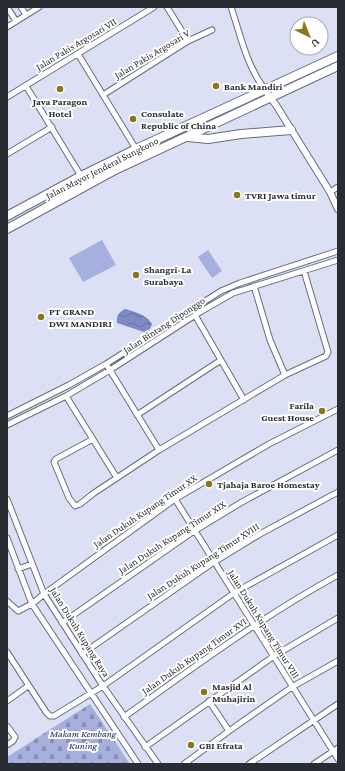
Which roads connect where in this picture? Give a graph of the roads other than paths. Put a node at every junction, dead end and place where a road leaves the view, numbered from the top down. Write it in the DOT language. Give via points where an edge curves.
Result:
graph roads {
  1 [pos="7,7"];
  2 [pos="21,7"];
  3 [pos="39,7"];
  4 [pos="154,7"];
  5 [pos="167,7"];
  6 [pos="231,7"];
  7 [pos="26,15"];
  8 [pos="16,21"];
  9 [pos="7,26"];
  10 [pos="212,30"];
  11 [pos="188,41"];
  12 [pos="78,54"];
  13 [pos="338,56"];
  14 [pos="338,66"];
  15 [pos="26,86"];
  16 [pos="265,90"];
  17 [pos="103,95"];
  18 [pos="7,97"];
  19 [pos="271,98"];
  20 [pos="52,127"];
  21 [pos="292,130"];
  22 [pos="188,137"];
  23 [pos="136,150"];
  24 [pos="7,154"];
  25 [pos="81,176"];
  26 [pos="338,187"];
  27 [pos="330,192"];
  28 [pos="338,209"];
  29 [pos="7,215"];
  30 [pos="7,229"];
  31 [pos="338,251"];
  32 [pos="338,260"];
  33 [pos="304,271"];
  34 [pos="254,286"];
  35 [pos="196,306"];
  36 [pos="200,312"];
  37 [pos="195,316"];
  38 [pos="221,360"];
  39 [pos="106,364"];
  40 [pos="110,370"];
  41 [pos="285,375"];
  42 [pos="66,396"];
  43 [pos="244,400"];
  44 [pos="338,409"];
  45 [pos="137,415"];
  46 [pos="7,416"];
  47 [pos="7,425"];
  48 [pos="93,439"];
  49 [pos="159,450"];
  50 [pos="338,450"];
  51 [pos="117,478"];
  52 [pos="338,492"];
  53 [pos="7,499"];
  54 [pos="175,499"];
  55 [pos="194,531"];
  56 [pos="338,535"];
  57 [pos="7,538"];
  58 [pos="214,562"];
  59 [pos="32,564"];
  60 [pos="18,569"];
  61 [pos="338,574"];
  62 [pos="234,593"];
  63 [pos="44,594"];
  64 [pos="7,601"];
  65 [pos="32,604"];
  66 [pos="338,618"];
  67 [pos="62,623"];
  68 [pos="253,625"];
  69 [pos="7,652"];
  70 [pos="82,654"];
  71 [pos="274,656"];
  72 [pos="338,661"];
  73 [pos="28,686"];
  74 [pos="103,686"];
  75 [pos="292,688"];
  76 [pos="90,694"];
  77 [pos="7,701"];
  78 [pos="209,702"];
  79 [pos="338,704"];
  80 [pos="124,717"];
  81 [pos="313,720"];
  82 [pos="7,726"];
  83 [pos="229,731"];
  84 [pos="7,745"];
  85 [pos="145,747"];
  86 [pos="336,749"];
  87 [pos="338,759"];
  88 [pos="138,764"];
  89 [pos="158,764"];
  90 [pos="184,764"];
  91 [pos="249,764"];
  92 [pos="314,764"];
  1 -- 8 [label="street"];
  2 -- 7 [label="street"];
  3 -- 7 [label="street"];
  4 -- 12 [label="street, Jalan Pakis Argosari VII"];
  5 -- 11 [label="street"];
  6 -- 16 [label="street" via="247,60"];
  7 -- 8 [label="street"];
  8 -- 9 [label="street"];
  10 -- 11 [label="street, Jalan Pakis Argosari V"];
  11 -- 17 [label="street, Jalan Pakis Argosari V"];
  12 -- 15 [label="street, Jalan Pakis Argosari VII"];
  12 -- 17 [label="street"];
  13 -- 16 [label="main road, Jalan Mayor Jenderal Sungkono"];
  14 -- 19 [label="main road, Jalan Mayor Jenderal Sungkono"];
  15 -- 18 [label="street, Jalan Pakis Argosari VII"];
  15 -- 20 [label="street"];
  16 -- 19 [label="street"];
  16 -- 23 [label="main road, Jalan Mayor Jenderal Sungkono"];
  17 -- 23 [label="street"];
  19 -- 21 [label="street"];
  19 -- 22 [label="main road, Jalan Mayor Jenderal Sungkono"];
  20 -- 24 [label="street"];
  20 -- 25 [label="street"];
  21 -- 22 [label="main road" via="208,139"];
  21 -- 27 [label="street"];
  22 -- 30 [label="main road, Jalan Mayor Jenderal Sungkono" via="113,171"];
  23 -- 25 [label="main road, Jalan Mayor Jenderal Sungkono"];
  25 -- 29 [label="main road, Jalan Mayor Jenderal Sungkono"];
  26 -- 27 [label="street"];
  27 -- 28 [label="street"];
  31 -- 35 [label="street, Jalan Bintang Diponggo" via="230,287"];
  32 -- 33 [label="street, Jalan Bintang Diponggo"];
  33 -- 34 [label="street, Jalan Bintang Diponggo"];
  33 -- 41 [label="street" via="328,354"];
  34 -- 36 [label="street, Jalan Bintang Diponggo" via="233,293"];
  34 -- 41 [label="street" via="270,340"];
  35 -- 36 [label="street"];
  35 -- 39 [label="street, Jalan Bintang Diponggo"];
  36 -- 37 [label="street, Jalan Bintang Diponggo"];
  37 -- 38 [label="street"];
  37 -- 40 [label="street, Jalan Bintang Diponggo"];
  38 -- 43 [label="street"];
  38 -- 45 [label="street"];
  39 -- 40 [label="street"];
  39 -- 46 [label="street, Jalan Bintang Diponggo"];
  40 -- 42 [label="street, Jalan Bintang Diponggo"];
  40 -- 45 [label="street"];
  41 -- 43 [label="street"];
  42 -- 47 [label="street, Jalan Bintang Diponggo"];
  42 -- 48 [label="street"];
  43 -- 49 [label="street"];
  44 -- 54 [label="street, Jalan Dukuh Kupang Timur XX" via="269,444"];
  45 -- 49 [label="street"];
  48 -- 51 [label="street"];
  48 -- 51 [label="street" via="54,462 72,503 75,506 80,504"];
  49 -- 51 [label="street"];
  50 -- 55 [label="street, Jalan Dukuh Kupang Timur XIX"];
  52 -- 58 [label="street, Jalan Dukuh Kupang Timur XVIII"];
  53 -- 59 [label="street, Jalan Dukuh Kupang Raya"];
  54 -- 55 [label="street, Jalan Dukuh Kupang Timur VIII"];
  54 -- 63 [label="street, Jalan Dukuh Kupang Timur XX"];
  55 -- 58 [label="street, Jalan Dukuh Kupang Timur VIII"];
  55 -- 67 [label="street, Jalan Dukuh Kupang Timur XIX"];
  56 -- 62 [label="street"];
  57 -- 60 [label="street"];
  58 -- 62 [label="street, Jalan Dukuh Kupang Timur VIII"];
  58 -- 70 [label="street, Jalan Dukuh Kupang Timur XVIII"];
  59 -- 60 [label="street"];
  59 -- 63 [label="street, Jalan Dukuh Kupang Raya"];
  60 -- 65 [label="street"];
  61 -- 68 [label="street, Jalan Dukuh Kupang Timur XVI"];
  62 -- 68 [label="street, Jalan Dukuh Kupang Timur VIII"];
  62 -- 74 [label="street"];
  63 -- 65 [label="street, Jalan Dukuh Kupang Timur XX"];
  63 -- 67 [label="street, Jalan Dukuh Kupang Raya"];
  64 -- 65 [label="street" via="18,611"];
  65 -- 76 [label="street"];
  66 -- 71 [label="street"];
  67 -- 70 [label="street, Jalan Dukuh Kupang Raya"];
  68 -- 71 [label="street, Jalan Dukuh Kupang Timur VIII"];
  68 -- 80 [label="street, Jalan Dukuh Kupang Timur XVI"];
  69 -- 73 [label="street"];
  70 -- 74 [label="street, Jalan Dukuh Kupang Raya"];
  71 -- 75 [label="street, Jalan Dukuh Kupang Timur VIII"];
  71 -- 78 [label="street"];
  72 -- 75 [label="street"];
  73 -- 76 [label="street" via="46,712 52,716"];
  73 -- 77 [label="street"];
  74 -- 76 [label="street"];
  74 -- 80 [label="street, Jalan Dukuh Kupang Raya"];
  75 -- 81 [label="street, Jalan Dukuh Kupang Timur VIII"];
  75 -- 83 [label="street"];
  76 -- 88 [label="street"];
  78 -- 83 [label="street"];
  78 -- 85 [label="street"];
  79 -- 81 [label="street"];
  80 -- 85 [label="street, Jalan Dukuh Kupang Raya"];
  81 -- 86 [label="street, Jalan Dukuh Kupang Timur VIII"];
  81 -- 91 [label="street"];
  82 -- 84 [label="street" via="15,737"];
  83 -- 90 [label="street"];
  85 -- 89 [label="street, Jalan Dukuh Kupang Raya"];
  86 -- 87 [label="street, Jalan Dukuh Kupang Timur VIII"];
  86 -- 92 [label="street"];
}
